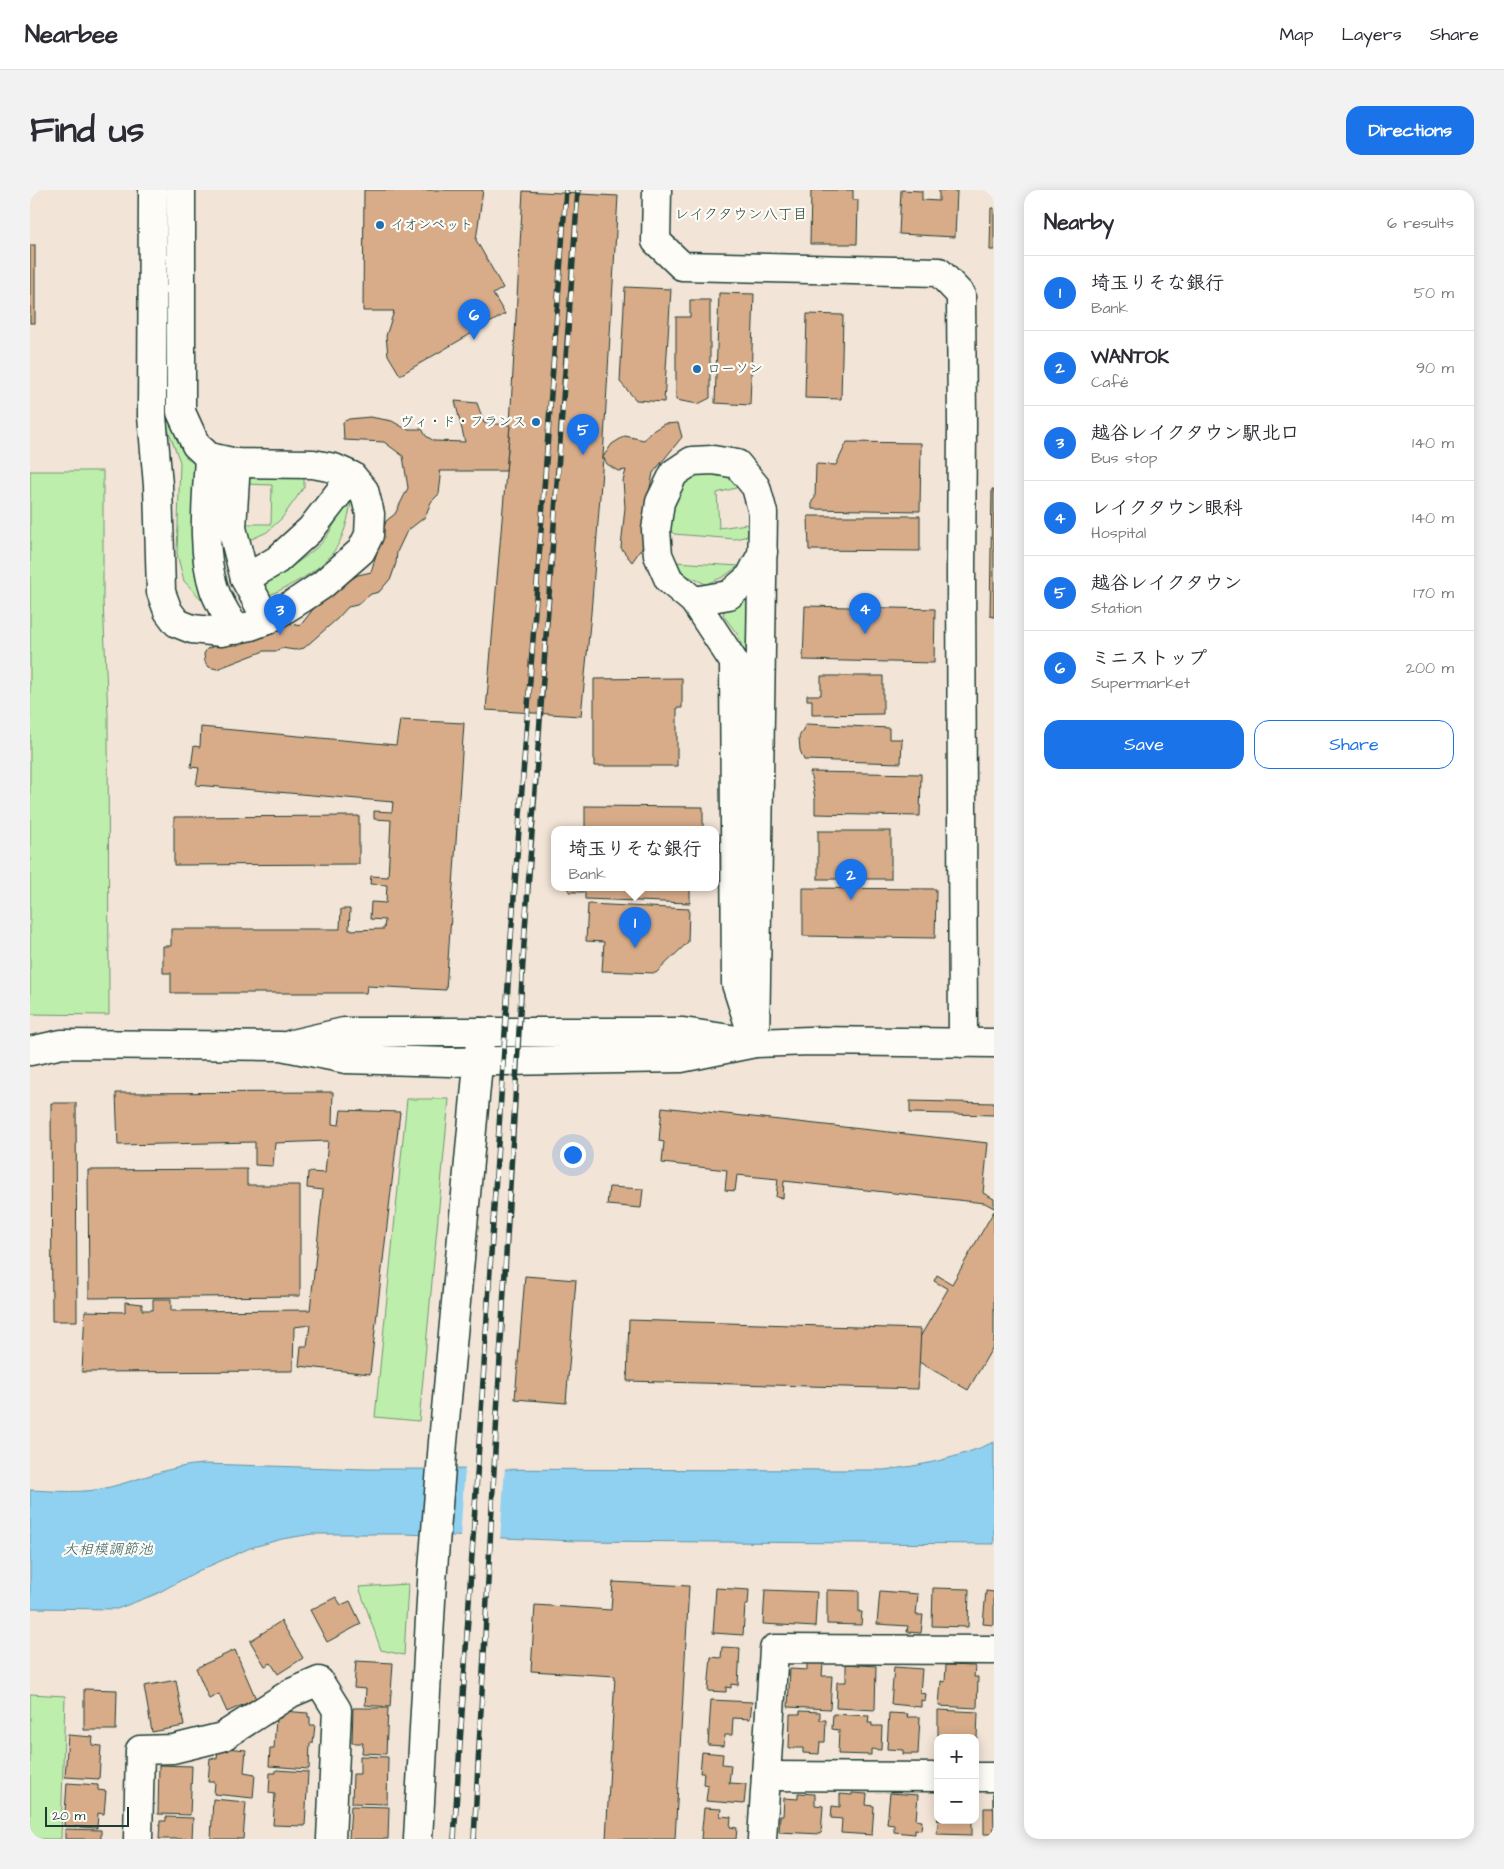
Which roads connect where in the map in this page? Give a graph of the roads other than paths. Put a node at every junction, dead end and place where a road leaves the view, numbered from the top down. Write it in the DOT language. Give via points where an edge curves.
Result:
graph roads {
  1 [pos="153,190"];
  2 [pos="181,190"];
  3 [pos="657,190"];
  4 [pos="209,457"];
  5 [pos="236,464"];
  6 [pos="352,476"];
  7 [pos="763,552"];
  8 [pos="245,579"];
  9 [pos="694,601"];
  10 [pos="267,620"];
  11 [pos="236,630"];
  12 [pos="482,1032"];
  13 [pos="30,1035"];
  14 [pos="756,1043"];
  15 [pos="963,1043"];
  16 [pos="994,1043"];
  17 [pos="62,1044"];
  18 [pos="282,1046"];
  19 [pos="30,1051"];
  20 [pos="477,1061"];
  21 [pos="994,1650"];
  22 [pos="766,1776"];
  23 [pos="934,1777"];
  24 [pos="979,1777"];
  25 [pos="994,1777"];
  26 [pos="328,1838"];
  27 [pos="138,1839"];
  28 [pos="418,1839"];
  29 [pos="762,1839"];
  1 -- 11 [label="street" via="152,416 161,592 177,623 192,629"];
  2 -- 4 [label="street" via="181,412 196,445"];
  3 -- 15 [label="street" via="656,241 682,266 939,272 961,295"];
  4 -- 5 [label="street"];
  4 -- 11 [label="street" via="209,567 214,588"];
  5 -- 6 [label="street" via="313,464"];
  5 -- 8 [label="street" via="232,528"];
  6 -- 8 [label="street" via="311,529 277,560"];
  6 -- 10 [label="street" via="364,490 370,514 369,535 361,551 322,585"];
  7 -- 9 [label="street" via="750,577 729,595"];
  7 -- 9 [label="street" via="762,513 756,487 737,464 692,461 674,473 660,502 656,530 658,555 669,580"];
  7 -- 14 [label="street"];
  8 -- 10 [label="street"];
  9 -- 14 [label="street" via="734,662 736,984"];
  10 -- 11 [label="street"];
  12 -- 14 [label="street" via="683,1032"];
  12 -- 18 [label="street" via="344,1032"];
  12 -- 20 [label="street"];
  13 -- 17 [label="street"];
  14 -- 15 [label="street"];
  14 -- 20 [label="street" via="682,1058"];
  15 -- 16 [label="street"];
  17 -- 18 [label="street"];
  17 -- 19 [label="street"];
  18 -- 20 [label="street" via="346,1059"];
  20 -- 28 [label="street" via="442,1442"];
  21 -- 22 [label="street" via="774,1649"];
  22 -- 23 [label="street"];
  22 -- 29 [label="street"];
  24 -- 25 [label="street"];
  26 -- 27 [label="street" via="337,1710 319,1682 291,1693 222,1737 172,1749 140,1750"];
}
